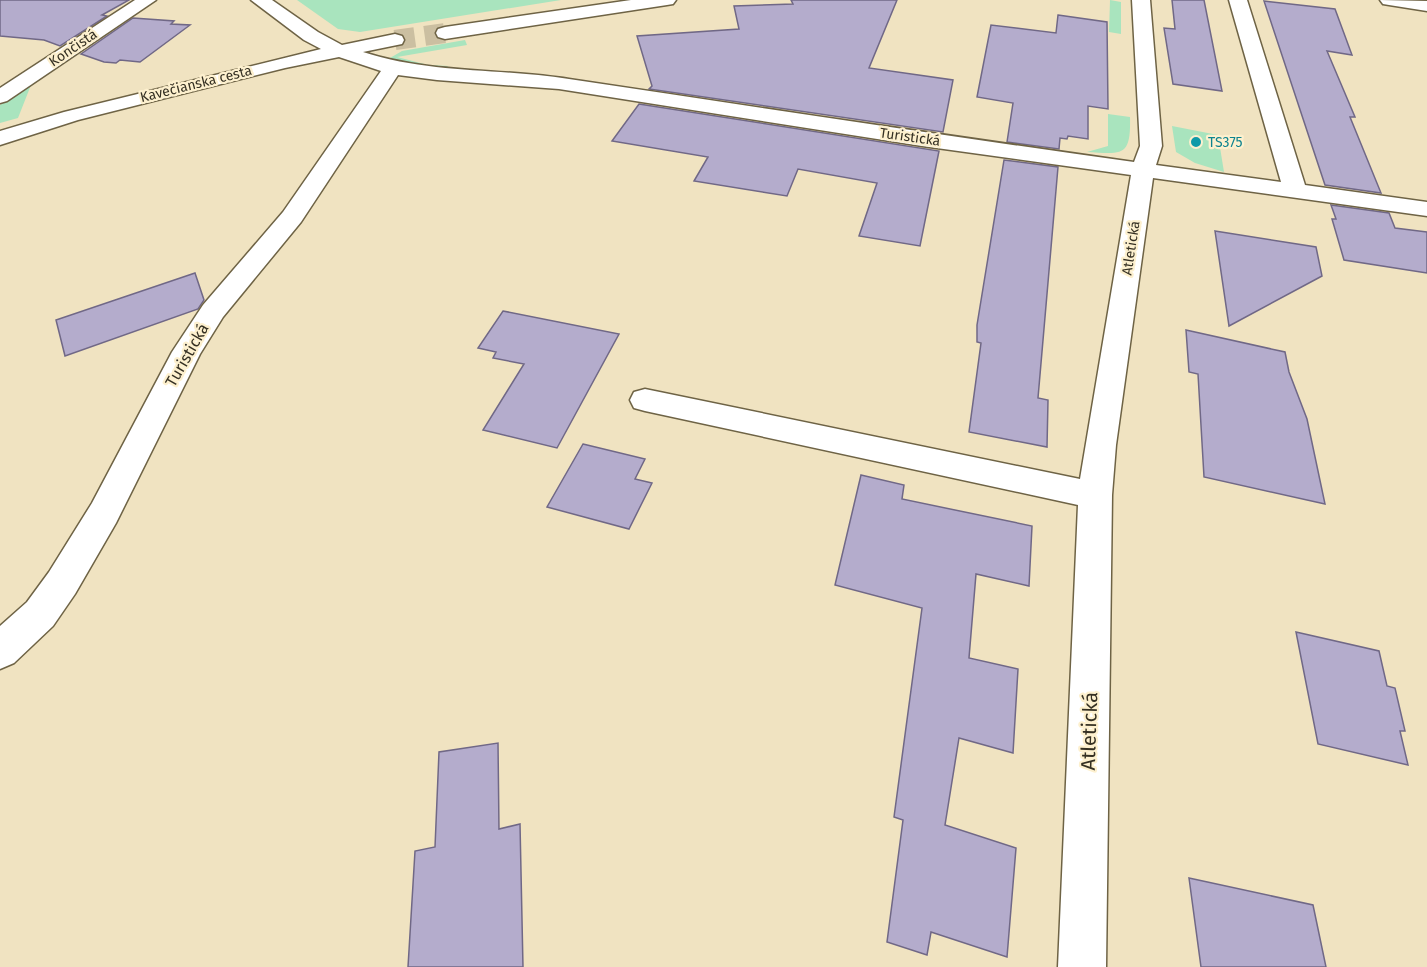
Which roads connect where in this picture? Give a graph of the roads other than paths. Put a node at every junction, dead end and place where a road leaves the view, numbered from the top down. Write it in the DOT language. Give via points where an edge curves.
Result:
graph roads {
  1 [pos="147,0"];
  2 [pos="260,0"];
  3 [pos="667,0"];
  4 [pos="1141,0"];
  5 [pos="1238,0"];
  6 [pos="1398,1"];
  7 [pos="1427,6"];
  8 [pos="445,33"];
  9 [pos="395,40"];
  10 [pos="337,50"];
  11 [pos="393,68"];
  12 [pos="0,96"];
  13 [pos="0,138"];
  14 [pos="1143,170"];
  15 [pos="1295,191"];
  16 [pos="1427,210"];
  17 [pos="645,400"];
  18 [pos="1095,495"];
  19 [pos="0,651"];
  20 [pos="1082,967"];
  1 -- 12 [label="street, Končistá"];
  2 -- 10 [label="street, Turistická"];
  3 -- 8 [label="street"];
  4 -- 14 [label="street, Atletická" via="1151,146"];
  5 -- 15 [label="street"];
  6 -- 7 [label="street"];
  9 -- 10 [label="street, Kavečianska cesta"];
  10 -- 11 [label="street, Turistická"];
  10 -- 13 [label="street, Kavečianska cesta" via="71,116"];
  11 -- 14 [label="street, Turistická" via="559,84"];
  11 -- 19 [label="street, Turistická" via="292,217 213,311 186,352 104,513 62,583 40,614"];
  14 -- 15 [label="street, Turistická"];
  14 -- 18 [label="street, Atletická"];
  15 -- 16 [label="street, Turistická"];
  17 -- 18 [label="street"];
  18 -- 20 [label="street, Atletická"];
}
